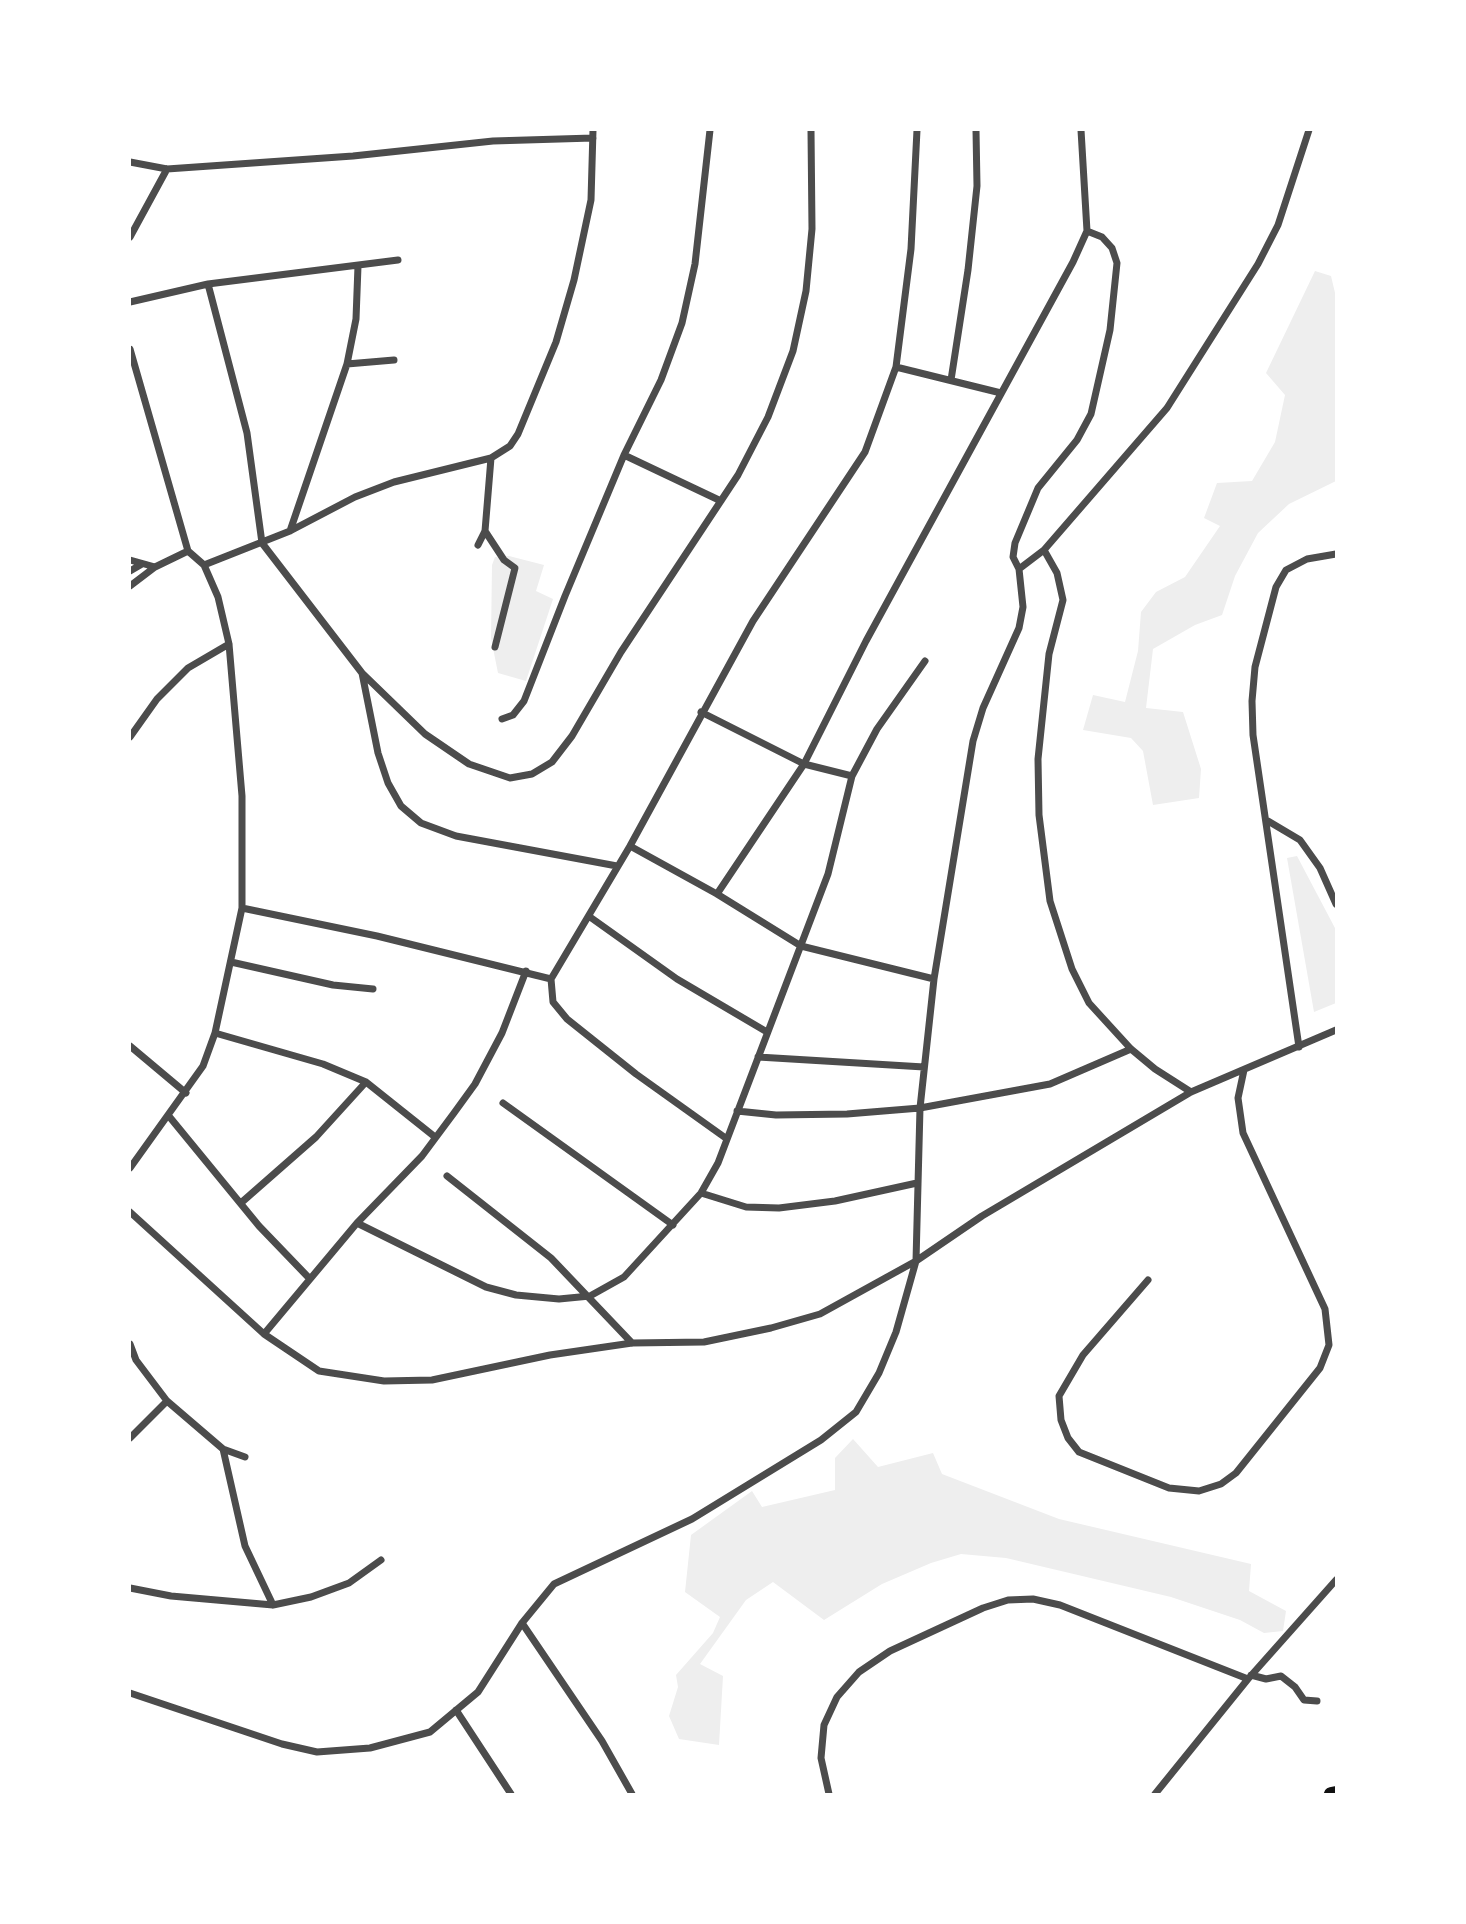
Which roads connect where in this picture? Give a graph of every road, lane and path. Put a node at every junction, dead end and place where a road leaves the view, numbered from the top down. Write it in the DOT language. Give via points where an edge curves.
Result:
graph roads {
  1 [pos="710,130"];
  2 [pos="811,130"];
  3 [pos="917,130"];
  4 [pos="976,130"];
  5 [pos="1081,130"];
  6 [pos="1309,130"];
  7 [pos="593,134"];
  8 [pos="130,162"];
  9 [pos="166,169"];
  10 [pos="1087,231"];
  11 [pos="130,237"];
  12 [pos="398,260"];
  13 [pos="358,266"];
  14 [pos="208,284"];
  15 [pos="130,302"];
  16 [pos="130,349"];
  17 [pos="394,360"];
  18 [pos="347,364"];
  19 [pos="896,367"];
  20 [pos="951,380"];
  21 [pos="1001,393"];
  22 [pos="624,455"];
  23 [pos="491,458"];
  24 [pos="721,501"];
  25 [pos="290,531"];
  26 [pos="485,531"];
  27 [pos="262,543"];
  28 [pos="478,545"];
  29 [pos="1044,550"];
  30 [pos="188,551"];
  31 [pos="1336,554"];
  32 [pos="130,560"];
  33 [pos="142,564"];
  34 [pos="204,565"];
  35 [pos="155,567"];
  36 [pos="1019,569"];
  37 [pos="130,571"];
  38 [pos="130,586"];
  39 [pos="229,644"];
  40 [pos="495,647"];
  41 [pos="925,661"];
  42 [pos="362,673"];
  43 [pos="701,712"];
  44 [pos="502,719"];
  45 [pos="130,737"];
  46 [pos="804,764"];
  47 [pos="852,776"];
  48 [pos="1268,821"];
  49 [pos="630,846"];
  50 [pos="617,866"];
  51 [pos="718,894"];
  52 [pos="1336,904"];
  53 [pos="242,908"];
  54 [pos="590,917"];
  55 [pos="801,946"];
  56 [pos="231,962"];
  57 [pos="526,971"];
  58 [pos="551,979"];
  59 [pos="934,979"];
  60 [pos="373,989"];
  61 [pos="1336,1030"];
  62 [pos="767,1032"];
  63 [pos="215,1033"];
  64 [pos="130,1046"];
  65 [pos="1299,1047"];
  66 [pos="1131,1049"];
  67 [pos="758,1057"];
  68 [pos="924,1067"];
  69 [pos="1244,1070"];
  70 [pos="366,1082"];
  71 [pos="1191,1092"];
  72 [pos="186,1093"];
  73 [pos="503,1102"];
  74 [pos="920,1108"];
  75 [pos="737,1111"];
  76 [pos="168,1115"];
  77 [pos="435,1137"];
  78 [pos="727,1139"];
  79 [pos="130,1168"];
  80 [pos="447,1176"];
  81 [pos="917,1182"];
  82 [pos="701,1193"];
  83 [pos="242,1202"];
  84 [pos="130,1212"];
  85 [pos="357,1223"];
  86 [pos="673,1225"];
  87 [pos="916,1261"];
  88 [pos="309,1278"];
  89 [pos="1148,1280"];
  90 [pos="590,1296"];
  91 [pos="264,1334"];
  92 [pos="632,1343"];
  93 [pos="130,1344"];
  94 [pos="167,1401"];
  95 [pos="130,1438"];
  96 [pos="223,1449"];
  97 [pos="245,1457"];
  98 [pos="381,1560"];
  99 [pos="1336,1580"];
  100 [pos="130,1588"];
  101 [pos="274,1605"];
  102 [pos="522,1623"];
  103 [pos="1250,1677"];
  104 [pos="130,1693"];
  105 [pos="1317,1701"];
  106 [pos="456,1710"];
  107 [pos="1336,1793"];
  108 [pos="511,1794"];
  109 [pos="632,1794"];
  110 [pos="829,1794"];
  111 [pos="1155,1794"];
  112 [pos="1331,1794"];
  1 -- 22 [label="street" via="695,264 682,323 661,380"];
  2 -- 24 [label="street" via="812,229 806,291 793,351 768,417"];
  3 -- 19 [label="street" via="911,249"];
  4 -- 20 [label="street" via="977,187"];
  5 -- 10 [label="street"];
  6 -- 29 [label="street" via="1278,225 1235,303 1167,408"];
  7 -- 9 [label="street"];
  7 -- 23 [label="street" via="591,200 583,247 556,342 518,434 510,446"];
  8 -- 9 [label="street"];
  9 -- 11 [label="street"];
  10 -- 21 [label="street"];
  10 -- 36 [label="street" via="1102,237 1117,263 1110,330 1091,414 1077,440 1038,488 1021,525 1013,550"];
  12 -- 13 [label="street"];
  13 -- 14 [label="street"];
  13 -- 18 [label="street" via="356,319"];
  14 -- 15 [label="street"];
  14 -- 27 [label="street" via="247,433"];
  16 -- 30 [label="street"];
  17 -- 18 [label="street"];
  18 -- 25 [label="street"];
  19 -- 20 [label="street"];
  19 -- 43 [label="street" via="865,452 754,621"];
  20 -- 21 [label="street"];
  21 -- 46 [label="street"];
  22 -- 24 [label="street"];
  22 -- 44 [label="street" via="524,701 513,715"];
  23 -- 25 [label="street" via="394,482"];
  23 -- 26 [label="street"];
  24 -- 42 [label="street" via="621,652 572,736 552,762 532,774 509,778 469,764 425,734"];
  25 -- 27 [label="street"];
  26 -- 28 [label="street"];
  26 -- 40 [label="street" via="504,560 515,568"];
  27 -- 34 [label="street"];
  27 -- 42 [label="street"];
  29 -- 36 [label="street"];
  29 -- 66 [label="street" via="1057,573 1063,600 1049,654 1038,759 1039,815 1050,901 1089,1003"];
  30 -- 34 [label="street"];
  30 -- 35 [label="street"];
  31 -- 48 [label="street" via="1307,559 1286,570 1276,587 1258,654 1253,735"];
  32 -- 33 [label="street"];
  33 -- 35 [label="street"];
  33 -- 37 [label="street"];
  34 -- 39 [label="street" via="218,597"];
  35 -- 38 [label="street"];
  36 -- 59 [label="street" via="1023,607 973,741"];
  39 -- 45 [label="street" via="188,668 157,699"];
  39 -- 53 [label="street" via="242,796"];
  41 -- 47 [label="street" via="877,729"];
  42 -- 50 [label="street" via="367,710 388,783 401,806 421,823 456,836"];
  43 -- 46 [label="street"];
  43 -- 49 [label="street"];
  46 -- 47 [label="street"];
  46 -- 51 [label="street"];
  47 -- 55 [label="street" via="828,874"];
  48 -- 52 [label="street" via="1300,840 1320,868"];
  48 -- 65 [label="street"];
  49 -- 50 [label="street"];
  49 -- 51 [label="street"];
  50 -- 54 [label="street"];
  51 -- 55 [label="street"];
  53 -- 56 [label="street"];
  53 -- 57 [label="street"];
  54 -- 58 [label="street"];
  54 -- 62 [label="street" via="677,979"];
  55 -- 59 [label="street"];
  55 -- 62 [label="street"];
  56 -- 60 [label="street" via="333,985"];
  56 -- 63 [label="street"];
  57 -- 58 [label="street"];
  57 -- 77 [label="street" via="502,1033 475,1084"];
  58 -- 78 [label="street" via="553,1002 567,1019"];
  59 -- 68 [label="street"];
  61 -- 65 [label="street"];
  62 -- 67 [label="street"];
  63 -- 70 [label="street" via="323,1063"];
  63 -- 72 [label="street" via="203,1066"];
  64 -- 72 [label="street"];
  65 -- 69 [label="street"];
  66 -- 71 [label="street"];
  66 -- 74 [label="street" via="1050,1084"];
  67 -- 68 [label="street"];
  67 -- 75 [label="street"];
  68 -- 74 [label="street"];
  69 -- 71 [label="street"];
  69 -- 89 [label="street" via="1238,1098 1243,1133 1325,1309 1329,1345 1320,1368 1236,1473 1199,1491 1170,1488 1079,1452 1061,1420 1059,1396 1083,1355"];
  70 -- 77 [label="street"];
  70 -- 83 [label="street" via="316,1137"];
  71 -- 87 [label="street" via="982,1216"];
  72 -- 76 [label="street"];
  73 -- 86 [label="street"];
  74 -- 75 [label="street" via="847,1114"];
  74 -- 81 [label="street"];
  75 -- 78 [label="street"];
  76 -- 79 [label="street"];
  76 -- 83 [label="street"];
  77 -- 85 [label="street"];
  78 -- 82 [label="street"];
  80 -- 90 [label="street" via="542,1250"];
  81 -- 82 [label="street" via="779,1208 746,1207"];
  81 -- 87 [label="street"];
  82 -- 86 [label="street"];
  83 -- 88 [label="street"];
  84 -- 91 [label="street"];
  85 -- 88 [label="street"];
  85 -- 90 [label="street" via="486,1287 559,1299"];
  86 -- 90 [label="street" via="624,1277"];
  87 -- 92 [label="street" via="820,1314 704,1342"];
  87 -- 102 [label="street" via="896,1332 856,1412 821,1440 692,1519 554,1584"];
  88 -- 91 [label="street"];
  90 -- 92 [label="street"];
  91 -- 92 [label="street" via="319,1371 384,1381 432,1380"];
  93 -- 94 [label="street" via="136,1360"];
  94 -- 95 [label="street"];
  94 -- 96 [label="street"];
  96 -- 97 [label="street"];
  96 -- 101 [label="street" via="245,1545"];
  98 -- 101 [label="street" via="349,1583"];
  99 -- 103 [label="street"];
  100 -- 101 [label="street"];
  102 -- 106 [label="street" via="478,1692"];
  102 -- 109 [label="street"];
  103 -- 105 [label="street" via="1280,1676 1304,1700"];
  103 -- 110 [label="street" via="1060,1605 1008,1600 890,1651 859,1672 837,1697 824,1725 821,1758"];
  103 -- 111 [label="street"];
  104 -- 106 [label="street" via="317,1752 370,1748 430,1732"];
  106 -- 108 [label="street"];
  107 -- 112 [label="main road"];
}
